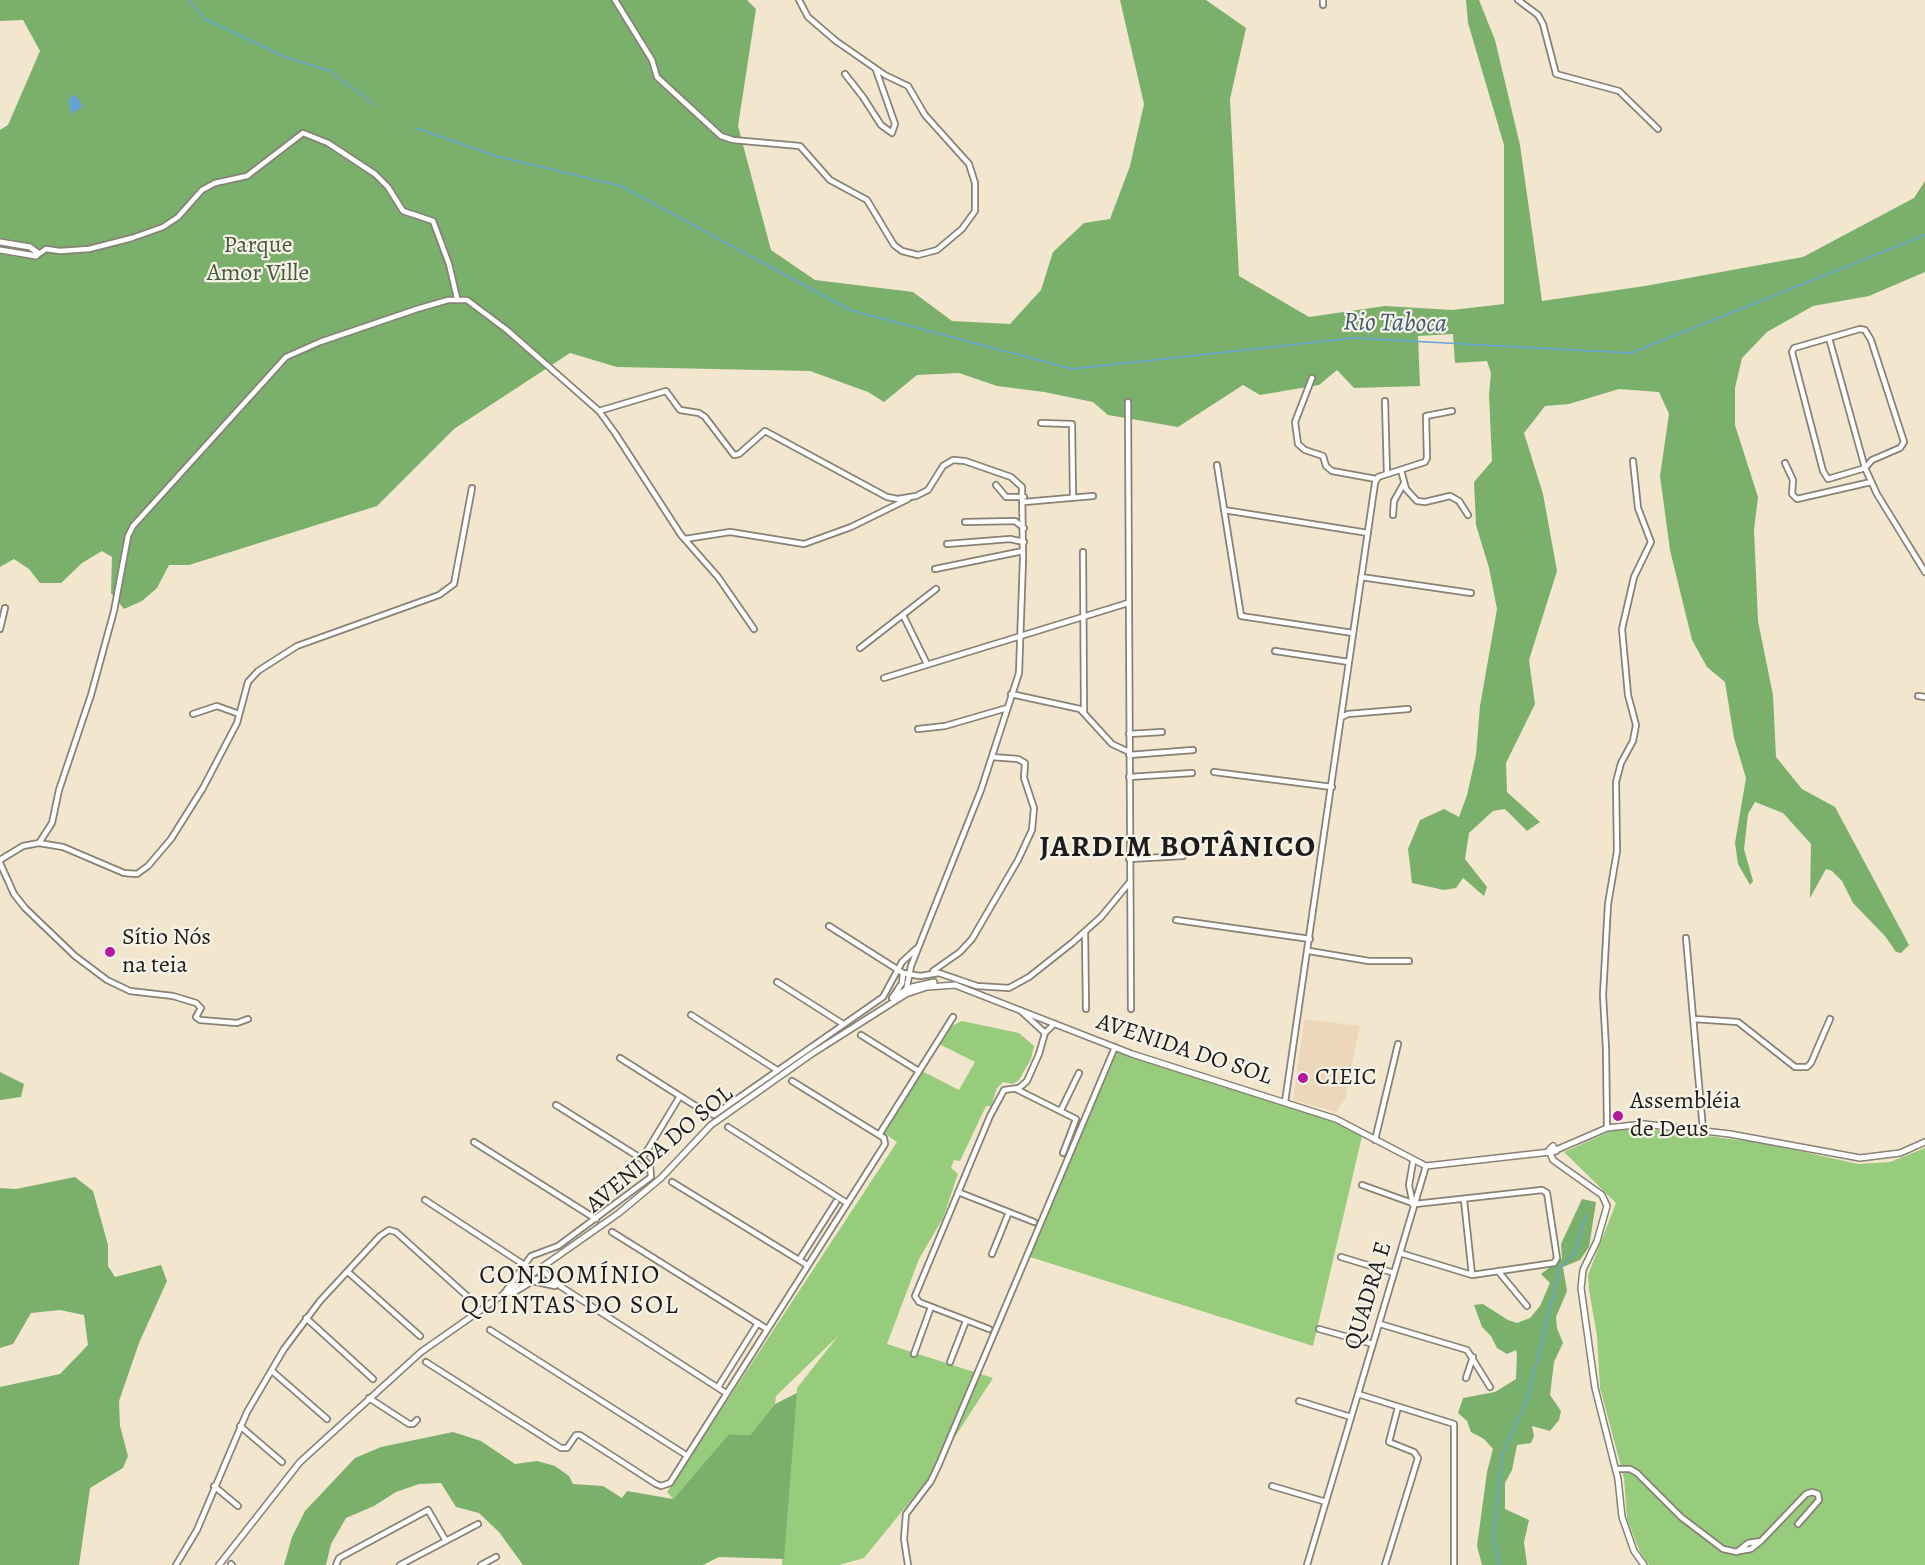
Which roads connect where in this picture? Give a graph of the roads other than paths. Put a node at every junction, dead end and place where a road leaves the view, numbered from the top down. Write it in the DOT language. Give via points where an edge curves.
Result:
graph roads {
  1 [pos="615,0"];
  2 [pos="799,0"];
  3 [pos="1518,0"];
  4 [pos="875,68"];
  5 [pos="845,74"];
  6 [pos="1659,129"];
  7 [pos="0,242"];
  8 [pos="0,250"];
  9 [pos="36,256"];
  10 [pos="457,298"];
  11 [pos="1829,338"];
  12 [pos="1312,378"];
  13 [pos="1385,401"];
  14 [pos="1128,402"];
  15 [pos="599,411"];
  16 [pos="1452,411"];
  17 [pos="1041,423"];
  18 [pos="1633,461"];
  19 [pos="1785,463"];
  20 [pos="1217,465"];
  21 [pos="1865,468"];
  22 [pos="1401,470"];
  23 [pos="1387,474"];
  24 [pos="1376,479"];
  25 [pos="1871,482"];
  26 [pos="1404,483"];
  27 [pos="996,485"];
  28 [pos="472,488"];
  29 [pos="1093,496"];
  30 [pos="1024,497"];
  31 [pos="1073,497"];
  32 [pos="908,498"];
  33 [pos="1224,510"];
  34 [pos="1393,514"];
  35 [pos="1468,515"];
  36 [pos="965,522"];
  37 [pos="1024,528"];
  38 [pos="1368,533"];
  39 [pos="685,539"];
  40 [pos="1023,542"];
  41 [pos="947,544"];
  42 [pos="1023,551"];
  43 [pos="1083,552"];
  44 [pos="935,569"];
  45 [pos="1925,572"];
  46 [pos="1361,578"];
  47 [pos="936,589"];
  48 [pos="1471,593"];
  49 [pos="1128,603"];
  50 [pos="5,608"];
  51 [pos="903,615"];
  52 [pos="1083,617"];
  53 [pos="0,629"];
  54 [pos="754,629"];
  55 [pos="1353,633"];
  56 [pos="1020,636"];
  57 [pos="860,648"];
  58 [pos="1275,651"];
  59 [pos="1349,662"];
  60 [pos="927,664"];
  61 [pos="884,678"];
  62 [pos="1011,694"];
  63 [pos="1918,696"];
  64 [pos="1925,697"];
  65 [pos="1007,708"];
  66 [pos="1408,709"];
  67 [pos="1083,711"];
  68 [pos="193,714"];
  69 [pos="239,714"];
  70 [pos="1342,717"];
  71 [pos="918,729"];
  72 [pos="1162,732"];
  73 [pos="1129,734"];
  74 [pos="1193,750"];
  75 [pos="1129,754"];
  76 [pos="992,756"];
  77 [pos="1214,772"];
  78 [pos="1192,773"];
  79 [pos="1129,777"];
  80 [pos="1332,787"];
  81 [pos="39,843"];
  82 [pos="1183,856"];
  83 [pos="1129,859"];
  84 [pos="0,861"];
  85 [pos="1129,883"];
  86 [pos="1176,920"];
  87 [pos="829,926"];
  88 [pos="1085,932"];
  89 [pos="1686,938"];
  90 [pos="1310,939"];
  91 [pos="917,949"];
  92 [pos="1309,951"];
  93 [pos="904,961"];
  94 [pos="1409,961"];
  95 [pos="911,966"];
  96 [pos="930,972"];
  97 [pos="906,974"];
  98 [pos="777,982"];
  99 [pos="902,982"];
  100 [pos="909,990"];
  101 [pos="892,998"];
  102 [pos="1020,1009"];
  103 [pos="1086,1009"];
  104 [pos="1131,1009"];
  105 [pos="878,1010"];
  106 [pos="691,1015"];
  107 [pos="953,1017"];
  108 [pos="248,1019"];
  109 [pos="1694,1019"];
  110 [pos="1830,1019"];
  111 [pos="843,1024"];
  112 [pos="1054,1024"];
  113 [pos="1046,1033"];
  114 [pos="861,1035"];
  115 [pos="1398,1044"];
  116 [pos="1115,1047"];
  117 [pos="620,1058"];
  118 [pos="777,1070"];
  119 [pos="917,1070"];
  120 [pos="1078,1073"];
  121 [pos="792,1081"];
  122 [pos="1016,1089"];
  123 [pos="680,1096"];
  124 [pos="1285,1102"];
  125 [pos="556,1105"];
  126 [pos="1061,1110"];
  127 [pos="728,1127"];
  128 [pos="1606,1128"];
  129 [pos="1703,1130"];
  130 [pos="879,1135"];
  131 [pos="1375,1140"];
  132 [pos="474,1142"];
  133 [pos="1925,1142"];
  134 [pos="1552,1150"];
  135 [pos="1063,1153"];
  136 [pos="642,1159"];
  137 [pos="1413,1162"];
  138 [pos="1426,1166"];
  139 [pos="672,1182"];
  140 [pos="1362,1185"];
  141 [pos="958,1192"];
  142 [pos="424,1200"];
  143 [pos="1464,1200"];
  144 [pos="836,1202"];
  145 [pos="847,1203"];
  146 [pos="1414,1205"];
  147 [pos="1009,1212"];
  148 [pos="596,1219"];
  149 [pos="1034,1222"];
  150 [pos="819,1229"];
  151 [pos="612,1232"];
  152 [pos="828,1235"];
  153 [pos="1400,1253"];
  154 [pos="992,1254"];
  155 [pos="801,1257"];
  156 [pos="1341,1257"];
  157 [pos="525,1264"];
  158 [pos="807,1265"];
  159 [pos="542,1270"];
  160 [pos="1498,1271"];
  161 [pos="348,1272"];
  162 [pos="535,1272"];
  163 [pos="1394,1273"];
  164 [pos="1472,1275"];
  165 [pos="534,1280"];
  166 [pos="560,1286"];
  167 [pos="505,1292"];
  168 [pos="467,1296"];
  169 [pos="1527,1306"];
  170 [pos="931,1307"];
  171 [pos="306,1318"];
  172 [pos="966,1321"];
  173 [pos="758,1323"];
  174 [pos="1380,1324"];
  175 [pos="767,1329"];
  176 [pos="989,1329"];
  177 [pos="1319,1329"];
  178 [pos="490,1330"];
  179 [pos="420,1336"];
  180 [pos="1373,1344"];
  181 [pos="742,1349"];
  182 [pos="752,1354"];
  183 [pos="914,1354"];
  184 [pos="1473,1357"];
  185 [pos="426,1362"];
  186 [pos="950,1362"];
  187 [pos="272,1371"];
  188 [pos="1466,1378"];
  189 [pos="373,1379"];
  190 [pos="718,1387"];
  191 [pos="1490,1387"];
  192 [pos="726,1393"];
  193 [pos="1358,1394"];
  194 [pos="369,1398"];
  195 [pos="1299,1401"];
  196 [pos="1398,1407"];
  197 [pos="1351,1417"];
  198 [pos="327,1419"];
  199 [pos="417,1420"];
  200 [pos="240,1426"];
  201 [pos="686,1455"];
  202 [pos="282,1462"];
  203 [pos="1616,1469"];
  204 [pos="214,1486"];
  205 [pos="1272,1486"];
  206 [pos="1326,1502"];
  207 [pos="238,1506"];
  208 [pos="478,1524"];
  209 [pos="1798,1524"];
  210 [pos="446,1541"];
  211 [pos="496,1557"];
  212 [pos="336,1562"];
  213 [pos="176,1565"];
  214 [pos="219,1565"];
  215 [pos="400,1565"];
  216 [pos="481,1565"];
  217 [pos="908,1565"];
  218 [pos="1307,1565"];
  219 [pos="1385,1565"];
  220 [pos="1454,1565"];
  221 [pos="1644,1565"];
  1 -- 4 [label="street" via="652,60 657,76 721,136 800,146 830,180 867,200 894,245 910,254 926,254 962,229 975,211 972,173 969,164 925,115 908,86"];
  2 -- 4 [label="street" via="813,23"];
  3 -- 6 [label="street" via="1538,15 1543,24 1556,74 1618,91"];
  4 -- 5 [label="street" via="895,124 892,134 881,125"];
  7 -- 9 [label="street" via="38,250"];
  8 -- 9 [label="street"];
  9 -- 10 [label="street" via="46,249 89,249 163,227 178,217 202,190 247,176 303,133 328,143 375,174 403,211 433,221"];
  10 -- 15 [label="street" via="476,306 507,330"];
  10 -- 81 [label="street" via="286,357 136,522 128,536 112,621 91,695 52,823"];
  11 -- 21 [label="street"];
  11 -- 21 [label="street" via="1860,329 1868,333 1903,438 1900,448 1872,460"];
  11 -- 21 [label="street" via="1794,348 1792,352 1823,471 1832,479"];
  12 -- 24 [label="street" via="1295,422 1298,444 1323,456 1332,471"];
  13 -- 23 [label="street"];
  14 -- 49 [label="street"];
  15 -- 32 [label="street" via="666,391 680,410 705,417 733,455 764,431 888,497"];
  15 -- 39 [label="street"];
  16 -- 22 [label="street" via="1426,416 1427,460"];
  17 -- 31 [label="street" via="1072,424"];
  18 -- 128 [label="street" via="1638,508 1651,542 1634,577 1622,629 1626,684 1636,725 1616,782 1617,851 1607,913 1603,995"];
  19 -- 25 [label="street" via="1793,480 1792,494 1797,499"];
  20 -- 33 [label="street"];
  21 -- 25 [label="street"];
  22 -- 23 [label="street"];
  22 -- 26 [label="street"];
  23 -- 24 [label="street"];
  24 -- 38 [label="street"];
  25 -- 45 [label="street"];
  26 -- 34 [label="street" via="1394,501"];
  26 -- 35 [label="street" via="1417,501 1450,496 1459,501"];
  27 -- 30 [label="street" via="1006,497"];
  28 -- 69 [label="street" via="451,588 280,655 251,677"];
  29 -- 31 [label="street"];
  30 -- 31 [label="street"];
  30 -- 32 [label="street" via="1021,484 1011,477 964,461 947,463 928,490"];
  30 -- 37 [label="street"];
  32 -- 39 [label="street" via="851,527 804,543 730,532"];
  33 -- 38 [label="street"];
  33 -- 55 [label="street" via="1241,616"];
  36 -- 37 [label="street" via="1015,521"];
  37 -- 40 [label="street"];
  38 -- 46 [label="street"];
  39 -- 54 [label="street" via="718,577"];
  40 -- 41 [label="street" via="1011,539"];
  40 -- 42 [label="street"];
  42 -- 44 [label="street"];
  42 -- 56 [label="street"];
  43 -- 52 [label="street"];
  46 -- 48 [label="street"];
  46 -- 55 [label="street"];
  47 -- 51 [label="street"];
  49 -- 52 [label="street"];
  49 -- 73 [label="street"];
  50 -- 53 [label="street"];
  51 -- 57 [label="street"];
  51 -- 60 [label="street"];
  52 -- 56 [label="street"];
  52 -- 67 [label="street"];
  55 -- 59 [label="street"];
  56 -- 60 [label="street"];
  56 -- 62 [label="street" via="1019,669"];
  58 -- 59 [label="street"];
  59 -- 70 [label="street"];
  60 -- 61 [label="street"];
  62 -- 65 [label="street"];
  62 -- 67 [label="street"];
  63 -- 64 [label="street"];
  65 -- 71 [label="street" via="945,726"];
  65 -- 76 [label="street"];
  66 -- 70 [label="street"];
  67 -- 75 [label="street" via="1112,744"];
  68 -- 69 [label="street" via="217,706"];
  69 -- 81 [label="street" via="190,811 158,857 142,871 124,873 63,847"];
  70 -- 80 [label="street"];
  72 -- 73 [label="street"];
  73 -- 75 [label="street"];
  74 -- 75 [label="street"];
  75 -- 79 [label="street"];
  76 -- 91 [label="street"];
  76 -- 96 [label="street" via="1025,763 1024,778 1035,816 1032,830 972,939"];
  77 -- 80 [label="street"];
  78 -- 79 [label="street"];
  79 -- 83 [label="street"];
  80 -- 90 [label="street"];
  81 -- 84 [label="street" via="23,846"];
  82 -- 83 [label="street"];
  83 -- 85 [label="street"];
  84 -- 108 [label="street" via="11,888 26,908 75,956 107,980 130,991 178,997 196,1004 201,1008 196,1015 200,1020 237,1023"];
  85 -- 88 [label="street"];
  85 -- 104 [label="street"];
  86 -- 90 [label="street"];
  87 -- 97 [label="street"];
  88 -- 96 [label="street" via="1029,977 1009,988 977,986"];
  88 -- 103 [label="street"];
  89 -- 109 [label="street"];
  90 -- 92 [label="street"];
  91 -- 93 [label="street"];
  91 -- 95 [label="street"];
  92 -- 94 [label="street" via="1369,961"];
  92 -- 124 [label="street"];
  93 -- 95 [label="street"];
  93 -- 97 [label="street"];
  95 -- 97 [label="street"];
  96 -- 97 [label="street"];
  97 -- 99 [label="street"];
  97 -- 100 [label="street"];
  97 -- 111 [label="street" via="884,997"];
  98 -- 111 [label="street"];
  99 -- 100 [label="street"];
  99 -- 101 [label="street"];
  100 -- 101 [label="street, AVENIDA DO SOL"];
  100 -- 102 [label="street, AVENIDA DO SOL" via="956,985"];
  100 -- 105 [label="street, AVENIDA DO SOL"];
  101 -- 105 [label="street, AVENIDA DO SOL"];
  102 -- 112 [label="street, AVENIDA DO SOL"];
  102 -- 113 [label="street"];
  105 -- 159 [label="street, AVENIDA DO SOL" via="718,1120 661,1178"];
  106 -- 118 [label="street"];
  107 -- 119 [label="street"];
  109 -- 110 [label="street" via="1738,1022 1795,1067 1811,1063"];
  109 -- 129 [label="street"];
  111 -- 118 [label="street"];
  112 -- 113 [label="street"];
  112 -- 116 [label="street, AVENIDA DO SOL"];
  113 -- 122 [label="street" via="1027,1081"];
  114 -- 119 [label="street"];
  115 -- 131 [label="street"];
  116 -- 124 [label="street, AVENIDA DO SOL"];
  116 -- 217 [label="street" via="939,1464 906,1514"];
  117 -- 123 [label="street"];
  118 -- 123 [label="street" via="714,1115"];
  119 -- 130 [label="street"];
  120 -- 126 [label="street"];
  121 -- 130 [label="street"];
  122 -- 126 [label="street"];
  122 -- 141 [label="street" via="1006,1089 1002,1094"];
  123 -- 136 [label="street"];
  124 -- 131 [label="street, AVENIDA DO SOL" via="1336,1119"];
  125 -- 136 [label="street"];
  126 -- 135 [label="street" via="1076,1119"];
  127 -- 145 [label="street"];
  128 -- 129 [label="street, AVENIDA DO SOL" via="1644,1124"];
  128 -- 134 [label="street, AVENIDA DO SOL"];
  129 -- 133 [label="street, AVENIDA DO SOL" via="1860,1158 1900,1153"];
  130 -- 145 [label="street" via="885,1144"];
  131 -- 137 [label="street, AVENIDA DO SOL"];
  132 -- 148 [label="street"];
  134 -- 138 [label="street, AVENIDA DO SOL"];
  134 -- 203 [label="street" via="1553,1160 1602,1195 1607,1206 1583,1270 1581,1288 1595,1388"];
  136 -- 148 [label="street" via="650,1165 651,1177"];
  137 -- 138 [label="street, AVENIDA DO SOL"];
  137 -- 146 [label="street" via="1409,1185"];
  138 -- 146 [label="street, QUADRA E"];
  139 -- 158 [label="street"];
  140 -- 146 [label="street"];
  141 -- 147 [label="street"];
  141 -- 170 [label="street" via="915,1296"];
  142 -- 157 [label="street"];
  143 -- 146 [label="street"];
  143 -- 160 [label="street" via="1542,1190 1547,1193 1557,1261"];
  143 -- 164 [label="street"];
  144 -- 150 [label="street"];
  145 -- 152 [label="street"];
  146 -- 153 [label="street, QUADRA E"];
  147 -- 149 [label="street"];
  147 -- 154 [label="street"];
  148 -- 157 [label="street" via="558,1246 535,1253"];
  150 -- 152 [label="street"];
  150 -- 155 [label="street"];
  151 -- 173 [label="street"];
  152 -- 158 [label="street"];
  153 -- 163 [label="street, QUADRA E"];
  153 -- 164 [label="street"];
  156 -- 163 [label="street"];
  157 -- 162 [label="street"];
  157 -- 167 [label="street"];
  158 -- 175 [label="street"];
  159 -- 162 [label="street, AVENIDA DO SOL"];
  159 -- 165 [label="street"];
  159 -- 166 [label="street"];
  160 -- 164 [label="street"];
  160 -- 169 [label="street"];
  161 -- 168 [label="street" via="389,1230"];
  161 -- 171 [label="street"];
  161 -- 179 [label="street"];
  162 -- 167 [label="street, AVENIDA DO SOL"];
  163 -- 174 [label="street, QUADRA E"];
  165 -- 166 [label="street"];
  165 -- 167 [label="street" via="513,1293"];
  166 -- 190 [label="street"];
  167 -- 194 [label="street" via="421,1352"];
  170 -- 172 [label="street"];
  170 -- 183 [label="street"];
  171 -- 187 [label="street"];
  171 -- 189 [label="street"];
  172 -- 176 [label="street"];
  172 -- 186 [label="street"];
  173 -- 175 [label="street"];
  173 -- 181 [label="street"];
  174 -- 180 [label="street, QUADRA E"];
  174 -- 184 [label="street" via="1467,1350"];
  175 -- 182 [label="street"];
  177 -- 180 [label="street"];
  178 -- 201 [label="street"];
  180 -- 193 [label="street, QUADRA E"];
  181 -- 182 [label="street"];
  181 -- 190 [label="street"];
  182 -- 192 [label="street"];
  184 -- 188 [label="street"];
  184 -- 191 [label="street"];
  185 -- 201 [label="street" via="564,1449 578,1434 661,1486 670,1483"];
  187 -- 198 [label="street"];
  187 -- 200 [label="street"];
  190 -- 192 [label="street"];
  192 -- 201 [label="street"];
  193 -- 196 [label="street"];
  193 -- 197 [label="street, QUADRA E"];
  194 -- 199 [label="street" via="409,1424"];
  194 -- 214 [label="street" via="289,1474"];
  195 -- 197 [label="street"];
  196 -- 219 [label="street" via="1389,1442 1414,1452 1418,1458"];
  196 -- 220 [label="street" via="1454,1424"];
  197 -- 206 [label="street, QUADRA E"];
  200 -- 202 [label="street"];
  200 -- 204 [label="street"];
  203 -- 209 [label="street" via="1637,1473 1695,1529 1723,1549 1740,1551 1748,1543 1761,1541 1806,1494 1818,1494 1819,1500"];
  203 -- 221 [label="street" via="1626,1533"];
  204 -- 207 [label="street"];
  204 -- 213 [label="street" via="197,1530"];
  205 -- 206 [label="street"];
  206 -- 218 [label="street, QUADRA E"];
  208 -- 210 [label="street"];
  210 -- 212 [label="street" via="428,1510"];
  210 -- 215 [label="street"];
  211 -- 216 [label="street"];
}
